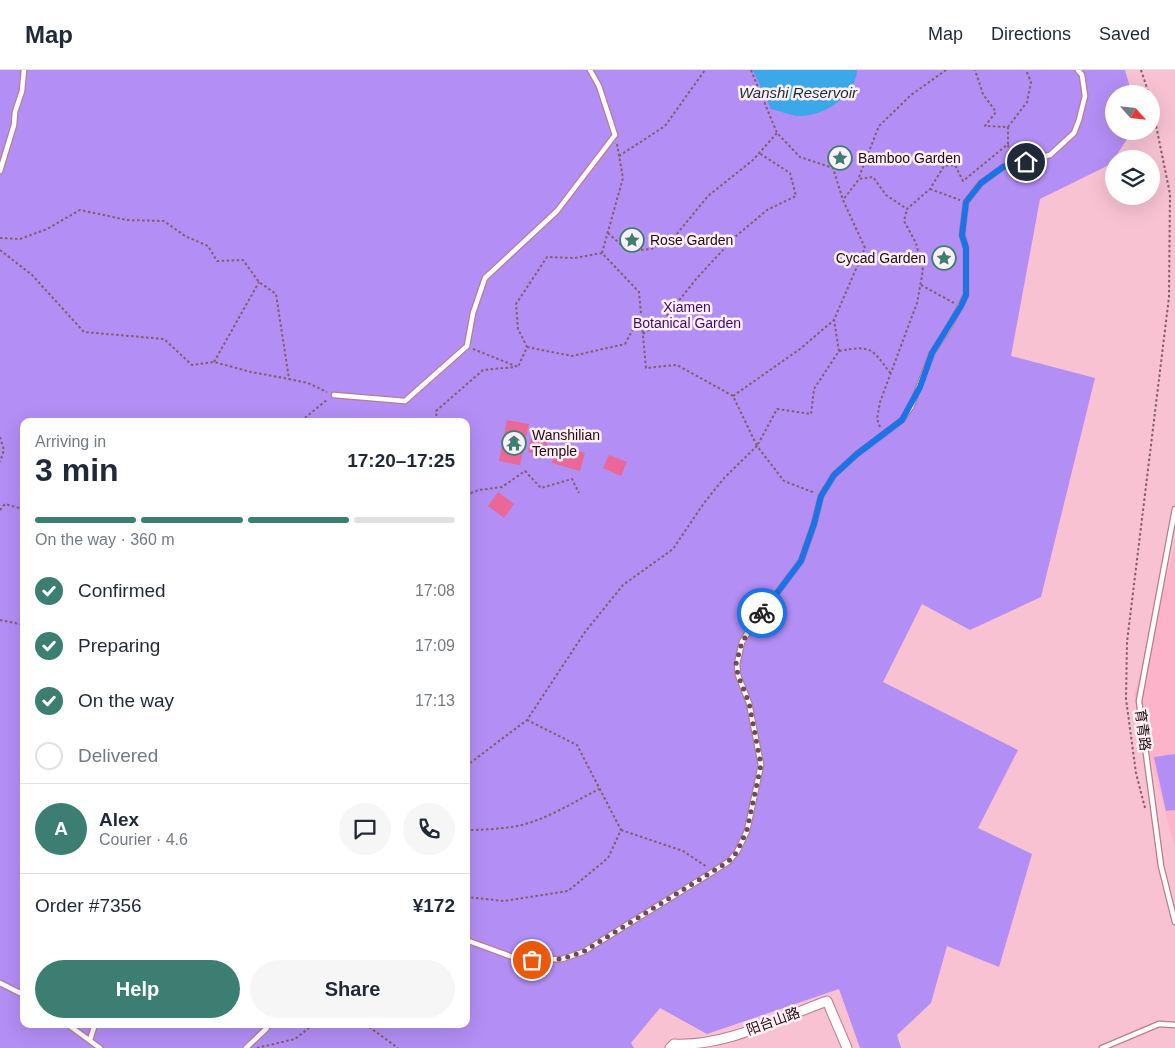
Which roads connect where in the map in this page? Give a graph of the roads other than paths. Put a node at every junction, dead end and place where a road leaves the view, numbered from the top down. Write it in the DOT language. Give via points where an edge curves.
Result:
graph roads {
  1 [pos="24,70"];
  2 [pos="590,70"];
  3 [pos="1078,70"];
  4 [pos="0,171"];
  5 [pos="334,395"];
  6 [pos="1175,509"];
  7 [pos="1175,922"];
  8 [pos="470,941"];
  9 [pos="0,983"];
  10 [pos="20,993"];
  11 [pos="1175,1025"];
  12 [pos="73,1028"];
  13 [pos="94,1028"];
  14 [pos="267,1028"];
  15 [pos="90,1040"];
  16 [pos="100,1048"];
  17 [pos="246,1048"];
  18 [pos="670,1048"];
  19 [pos="847,1048"];
  20 [pos="1102,1048"];
  1 -- 4 [label="lane" via="14,125"];
  2 -- 5 [label="lane" via="599,86 615,135 557,211 485,278 473,313 467,346 405,402"];
  3 -- 8 [label="lane" via="1082,75 1085,96 1074,133 1050,155 1003,167 981,183 966,202 962,235 966,248 966,295 932,353 920,387 902,420 834,475 821,496 801,561 742,642 736,664 749,703 761,765 747,830 737,852 728,862 583,952 562,959 521,960"];
  6 -- 7 [label="lane, 育青路" via="1140,701 1161,866"];
  9 -- 10 [label="lane"];
  11 -- 20 [label="lane" via="1159,1024"];
  12 -- 15 [label="lane"];
  13 -- 15 [label="lane"];
  14 -- 17 [label="lane"];
  15 -- 16 [label="lane"];
  18 -- 19 [label="street, 阳台山路" via="674,1044 716,1041 827,1001"];
}
